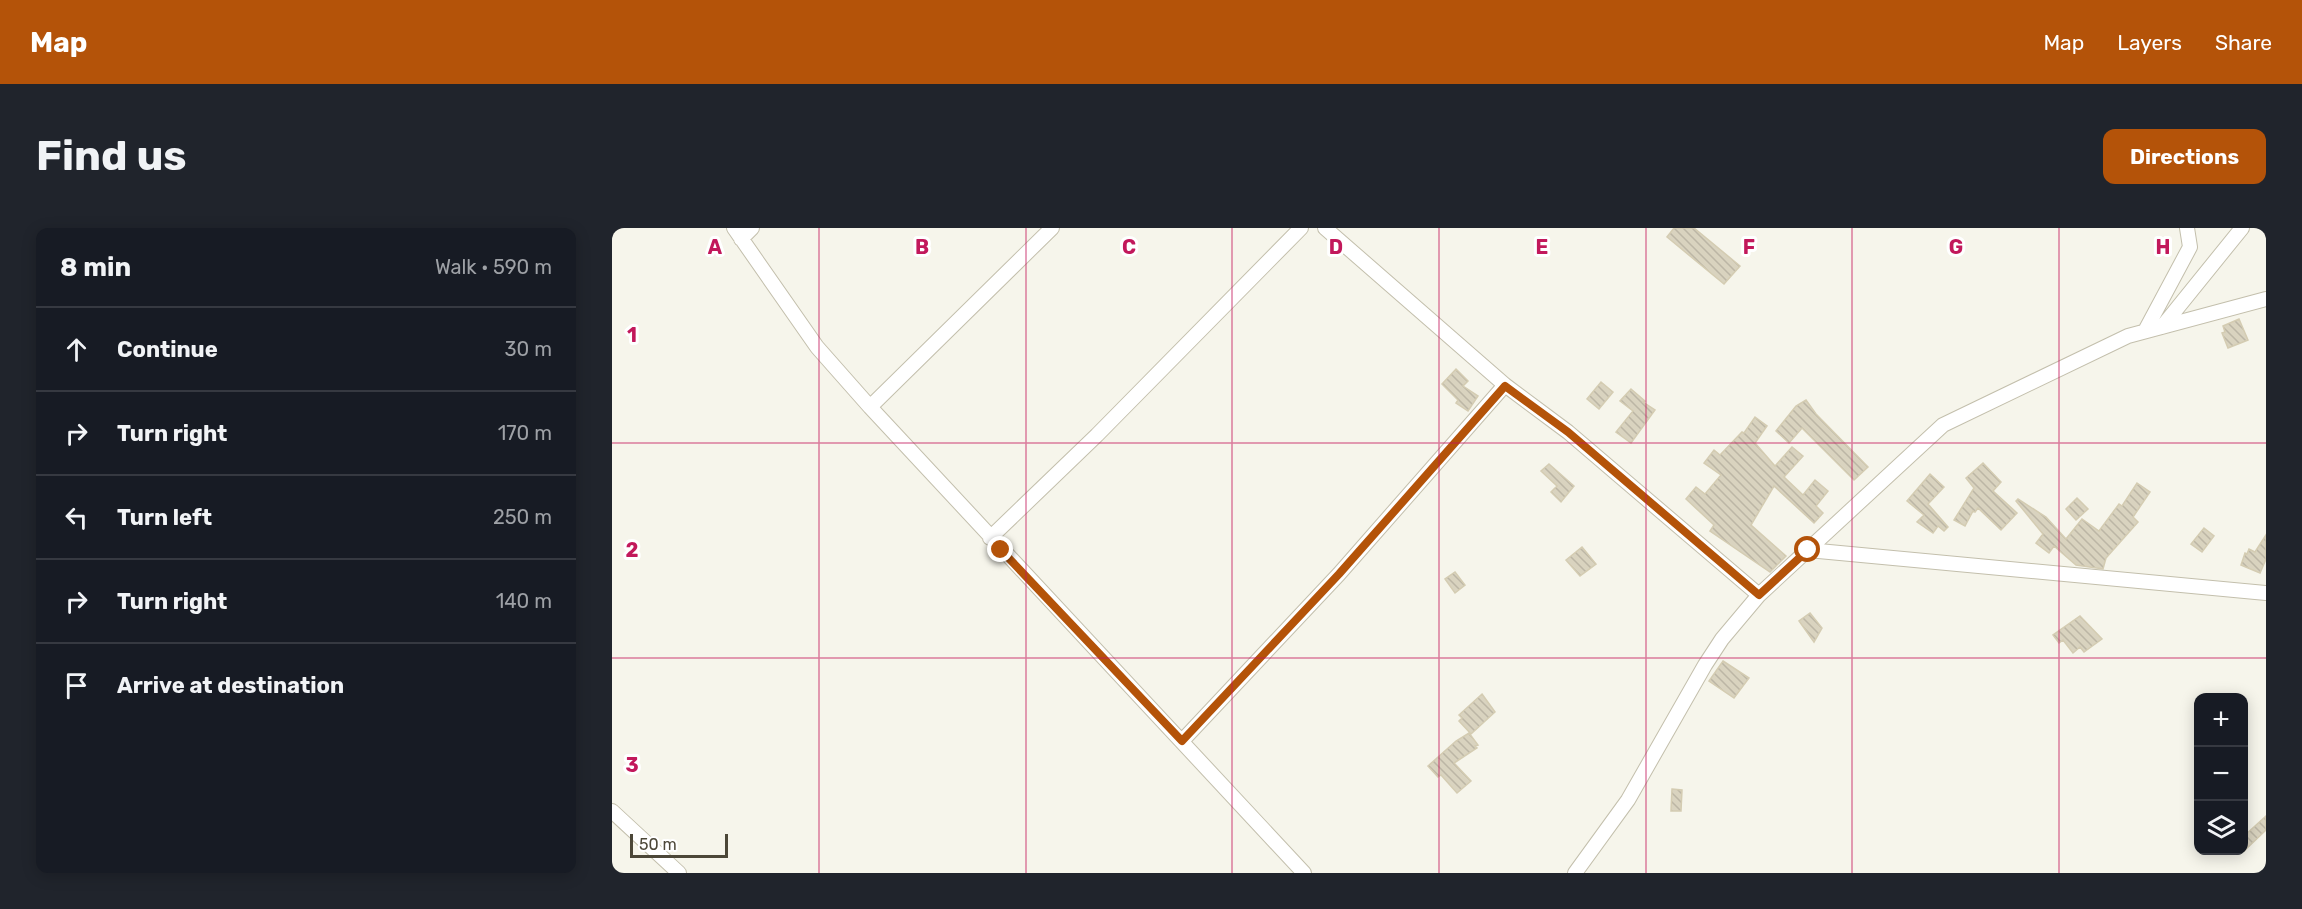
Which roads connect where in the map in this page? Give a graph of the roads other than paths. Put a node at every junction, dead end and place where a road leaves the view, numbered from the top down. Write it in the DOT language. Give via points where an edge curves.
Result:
graph roads {
  1 [pos="752,228"];
  2 [pos="1052,228"];
  3 [pos="1301,228"];
  4 [pos="1325,228"];
  5 [pos="2187,228"];
  6 [pos="2242,228"];
  7 [pos="738,233"];
  8 [pos="2266,298"];
  9 [pos="2162,327"];
  10 [pos="2145,331"];
  11 [pos="1505,386"];
  12 [pos="870,407"];
  13 [pos="990,538"];
  14 [pos="1808,550"];
  15 [pos="2266,593"];
  16 [pos="1759,595"];
  17 [pos="1182,741"];
  18 [pos="612,811"];
  19 [pos="679,873"];
  20 [pos="1304,873"];
  21 [pos="1575,873"];
  1 -- 7 [label="street"];
  2 -- 12 [label="street"];
  3 -- 13 [label="street"];
  4 -- 11 [label="street"];
  5 -- 10 [label="street" via="2190,247"];
  6 -- 9 [label="street"];
  7 -- 12 [label="street" via="817,347"];
  8 -- 9 [label="street"];
  9 -- 10 [label="street"];
  10 -- 14 [label="street" via="1943,425"];
  11 -- 16 [label="street" via="1568,432"];
  11 -- 17 [label="street" via="1339,574"];
  12 -- 13 [label="street"];
  13 -- 17 [label="street"];
  14 -- 15 [label="street"];
  14 -- 16 [label="street"];
  16 -- 21 [label="street" via="1710,656 1628,800"];
  17 -- 20 [label="street"];
  18 -- 19 [label="street"];
}
